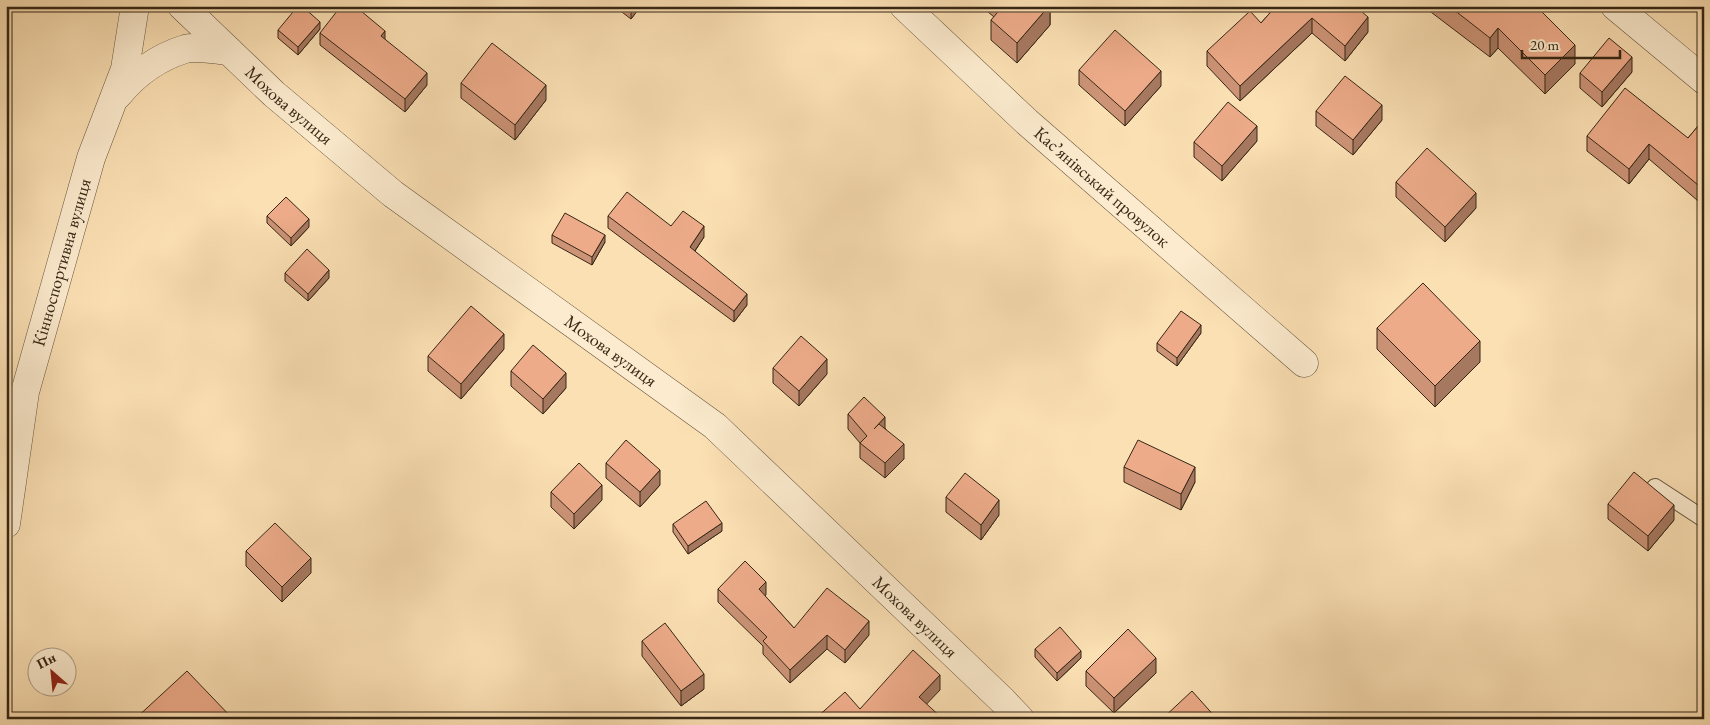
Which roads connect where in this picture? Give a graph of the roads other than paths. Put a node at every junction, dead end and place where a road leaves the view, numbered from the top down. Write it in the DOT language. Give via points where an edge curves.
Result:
graph roads {
  1 [pos="136,6"];
  2 [pos="182,6"];
  3 [pos="904,6"];
  4 [pos="1615,6"];
  5 [pos="228,50"];
  6 [pos="1704,80"];
  7 [pos="112,102"];
  8 [pos="1304,363"];
  9 [pos="1655,487"];
  10 [pos="1704,519"];
  11 [pos="6,524"];
  12 [pos="1020,719"];
  1 -- 7 [label="street, Кінноспортивна вулиця" via="125,69"];
  2 -- 5 [label="street, Мохова вулиця"];
  3 -- 8 [label="street, Касʼянівський провулок" via="1027,122"];
  4 -- 6 [label="street"];
  5 -- 7 [label="street" via="187,48 158,61 132,78"];
  5 -- 12 [label="street, Мохова вулиця" via="274,94 393,194 714,426"];
  7 -- 11 [label="street, Кінноспортивна вулиця" via="91,158 25,392"];
  9 -- 10 [label="lane"];
}
